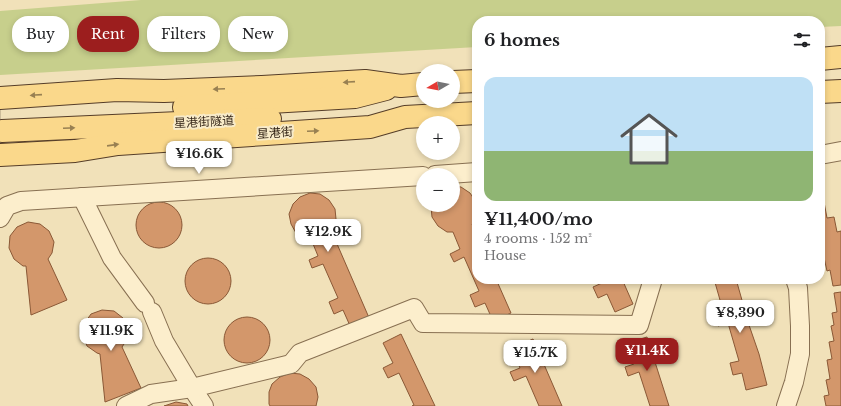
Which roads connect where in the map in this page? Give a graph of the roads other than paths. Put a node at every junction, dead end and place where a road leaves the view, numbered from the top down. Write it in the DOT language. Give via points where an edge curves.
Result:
graph roads {
  1 [pos="841,57"];
  2 [pos="825,58"];
  3 [pos="472,81"];
  4 [pos="460,82"];
  5 [pos="416,85"];
  6 [pos="841,91"];
  7 [pos="825,92"];
  8 [pos="472,113"];
  9 [pos="1,115"];
  10 [pos="405,117"];
  11 [pos="841,151"];
  12 [pos="825,154"];
  13 [pos="0,155"];
  14 [pos="472,172"];
  15 [pos="460,173"];
  16 [pos="416,176"];
  17 [pos="82,197"];
  18 [pos="0,218"];
  19 [pos="651,284"];
  20 [pos="797,284"];
  21 [pos="192,388"];
  22 [pos="126,406"];
  23 [pos="204,406"];
  24 [pos="786,406"];
  1 -- 2 [label="main road"];
  3 -- 4 [label="main road"];
  5 -- 9 [label="main road, one-way" via="401,86 365,81 164,91 117,90"];
  6 -- 7 [label="main road"];
  8 -- 10 [label="main road, 星港街"];
  9 -- 10 [label="main road, 星港街隧道, one-way" via="266,119 356,113"];
  13 -- 10 [label="main road, 星港街, one-way" via="370,127"];
  11 -- 12 [label="street"];
  14 -- 15 [label="street"];
  16 -- 17 [label="street"];
  17 -- 18 [label="street" via="21,201 7,206"];
  17 -- 21 [label="street" via="112,258 148,308"];
  19 -- 21 [label="street" via="639,325 423,322 414,308 300,353 292,364"];
  20 -- 24 [label="street" via="800,354"];
  21 -- 22 [label="street" via="151,394"];
  21 -- 23 [label="street"];
}
